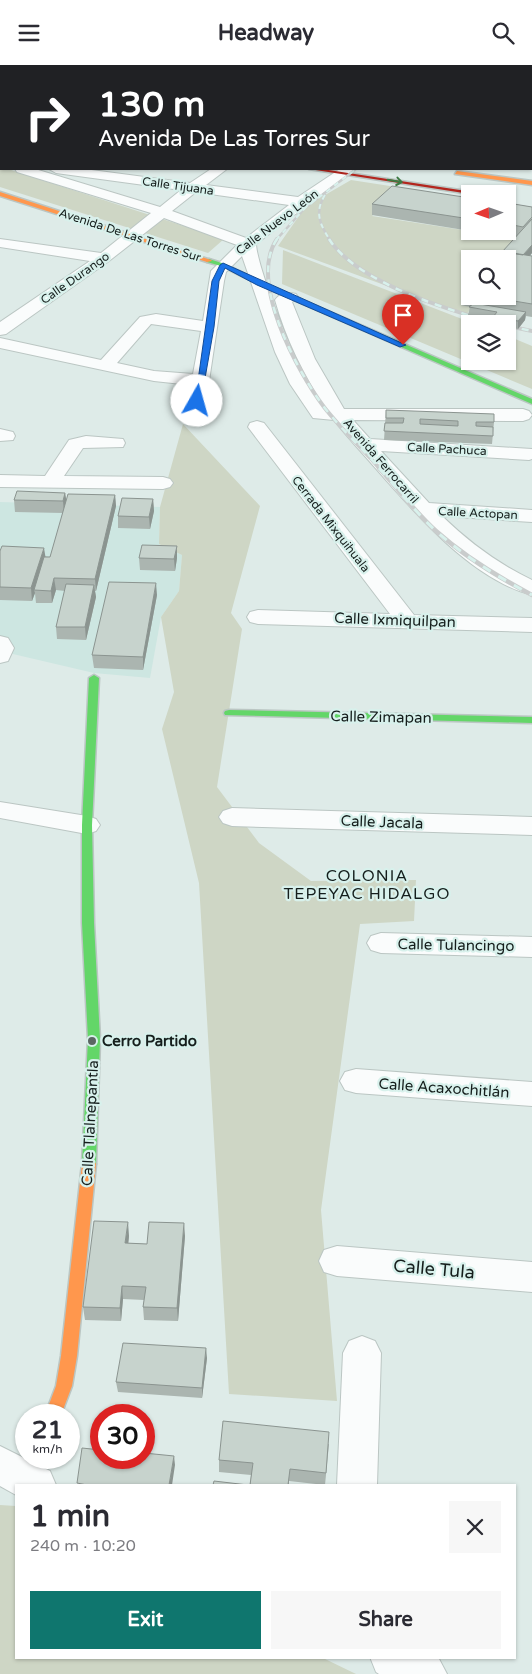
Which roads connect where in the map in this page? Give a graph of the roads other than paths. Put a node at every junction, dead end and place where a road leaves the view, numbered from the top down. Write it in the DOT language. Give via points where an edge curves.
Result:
graph roads {
  1 [pos="25,170"];
  2 [pos="63,170"];
  3 [pos="219,170"];
  4 [pos="328,170"];
  5 [pos="345,171"];
  6 [pos="444,171"];
  7 [pos="532,183"];
  8 [pos="192,188"];
  9 [pos="461,190"];
  10 [pos="0,194"];
  11 [pos="301,202"];
  12 [pos="162,212"];
  13 [pos="130,236"];
  14 [pos="0,243"];
  15 [pos="249,244"];
  16 [pos="104,258"];
  17 [pos="223,265"];
  18 [pos="259,283"];
  19 [pos="290,297"];
  20 [pos="210,327"];
  21 [pos="0,330"];
  22 [pos="0,343"];
  23 [pos="106,365"];
  24 [pos="200,380"];
  25 [pos="197,401"];
  26 [pos="525,405"];
  27 [pos="339,414"];
  28 [pos="257,427"];
  29 [pos="116,443"];
  30 [pos="365,444"];
  31 [pos="529,454"];
  32 [pos="532,475"];
  33 [pos="0,481"];
  34 [pos="50,482"];
  35 [pos="163,483"];
  36 [pos="423,509"];
  37 [pos="532,516"];
  38 [pos="532,588"];
  39 [pos="258,617"];
  40 [pos="406,620"];
  41 [pos="532,625"];
  42 [pos="0,643"];
  43 [pos="0,656"];
  44 [pos="94,678"];
  45 [pos="229,713"];
  46 [pos="532,720"];
  47 [pos="0,809"];
  48 [pos="232,817"];
  49 [pos="87,825"];
  50 [pos="532,826"];
  51 [pos="380,943"];
  52 [pos="532,947"];
  53 [pos="356,1081"];
  54 [pos="532,1094"];
  55 [pos="336,1261"];
  56 [pos="532,1277"];
  57 [pos="362,1353"];
  58 [pos="58,1404"];
  59 [pos="357,1484"];
  60 [pos="395,1659"];
  61 [pos="425,1674"];
  1 -- 12 [label="street"];
  2 -- 8 [label="street, Calle Tijuana"];
  3 -- 8 [label="street, Calle Durango"];
  4 -- 5 [label="street"];
  5 -- 9 [label="street, one-way"];
  5 -- 11 [label="street, Calle Nuevo León"];
  6 -- 7 [label="street"];
  8 -- 11 [label="street, Calle Tijuana"];
  8 -- 12 [label="street, Calle Durango"];
  10 -- 13 [label="street, Avenida De Las Torres Sur"];
  11 -- 15 [label="street, Calle Nuevo León"];
  12 -- 13 [label="street, Calle Durango"];
  12 -- 15 [label="street"];
  13 -- 16 [label="street, Calle Durango"];
  13 -- 17 [label="street, Avenida De Las Torres Sur"];
  14 -- 16 [label="street"];
  15 -- 17 [label="street, Calle Nuevo León"];
  15 -- 18 [label="street" via="250,260"];
  16 -- 21 [label="street, Calle Durango"];
  17 -- 18 [label="street, Avenida De Las Torres Sur"];
  17 -- 20 [label="street, Calle Nuevo León" via="216,276"];
  18 -- 19 [label="street, Avenida De Las Torres Sur"];
  18 -- 27 [label="street" via="284,356 302,393 319,414"];
  19 -- 26 [label="street, Avenida De Las Torres Sur"];
  19 -- 27 [label="street, Avenida Ferrocarril" via="283,300 295,334"];
  20 -- 23 [label="street" via="146,320"];
  20 -- 24 [label="street, Calle Nuevo León"];
  22 -- 23 [label="street"];
  23 -- 24 [label="street" via="170,379"];
  24 -- 25 [label="street, Calle Nuevo León"];
  26 -- 27 [label="street"];
  26 -- 31 [label="street"];
  27 -- 30 [label="street, Avenida Ferrocarril"];
  28 -- 40 [label="street, Cerrada Mixquihuala"];
  29 -- 34 [label="street" via="86,441 76,444"];
  30 -- 31 [label="street, Calle Pachuca"];
  30 -- 36 [label="street, Avenida Ferrocarril"];
  31 -- 32 [label="street"];
  33 -- 34 [label="street"];
  34 -- 35 [label="street"];
  36 -- 37 [label="street, Calle Actopan"];
  36 -- 38 [label="street, Avenida Ferrocarril" via="487,563"];
  39 -- 40 [label="street, Calle Ixmiquilpan"];
  40 -- 41 [label="street, Calle Ixmiquilpan"];
  42 -- 43 [label="street"];
  44 -- 49 [label="street, Calle Tlalnepantla"];
  45 -- 46 [label="street, Calle Zimapan"];
  47 -- 49 [label="street"];
  48 -- 50 [label="street, Calle Jacala"];
  49 -- 58 [label="street, Calle Tlalnepantla" via="94,1039 90,1156 69,1356"];
  51 -- 52 [label="street, Calle Tulancingo"];
  53 -- 54 [label="street, Calle Acaxochitlán"];
  55 -- 56 [label="street, Calle Tula"];
  57 -- 59 [label="street"];
  60 -- 61 [label="street"];
}
